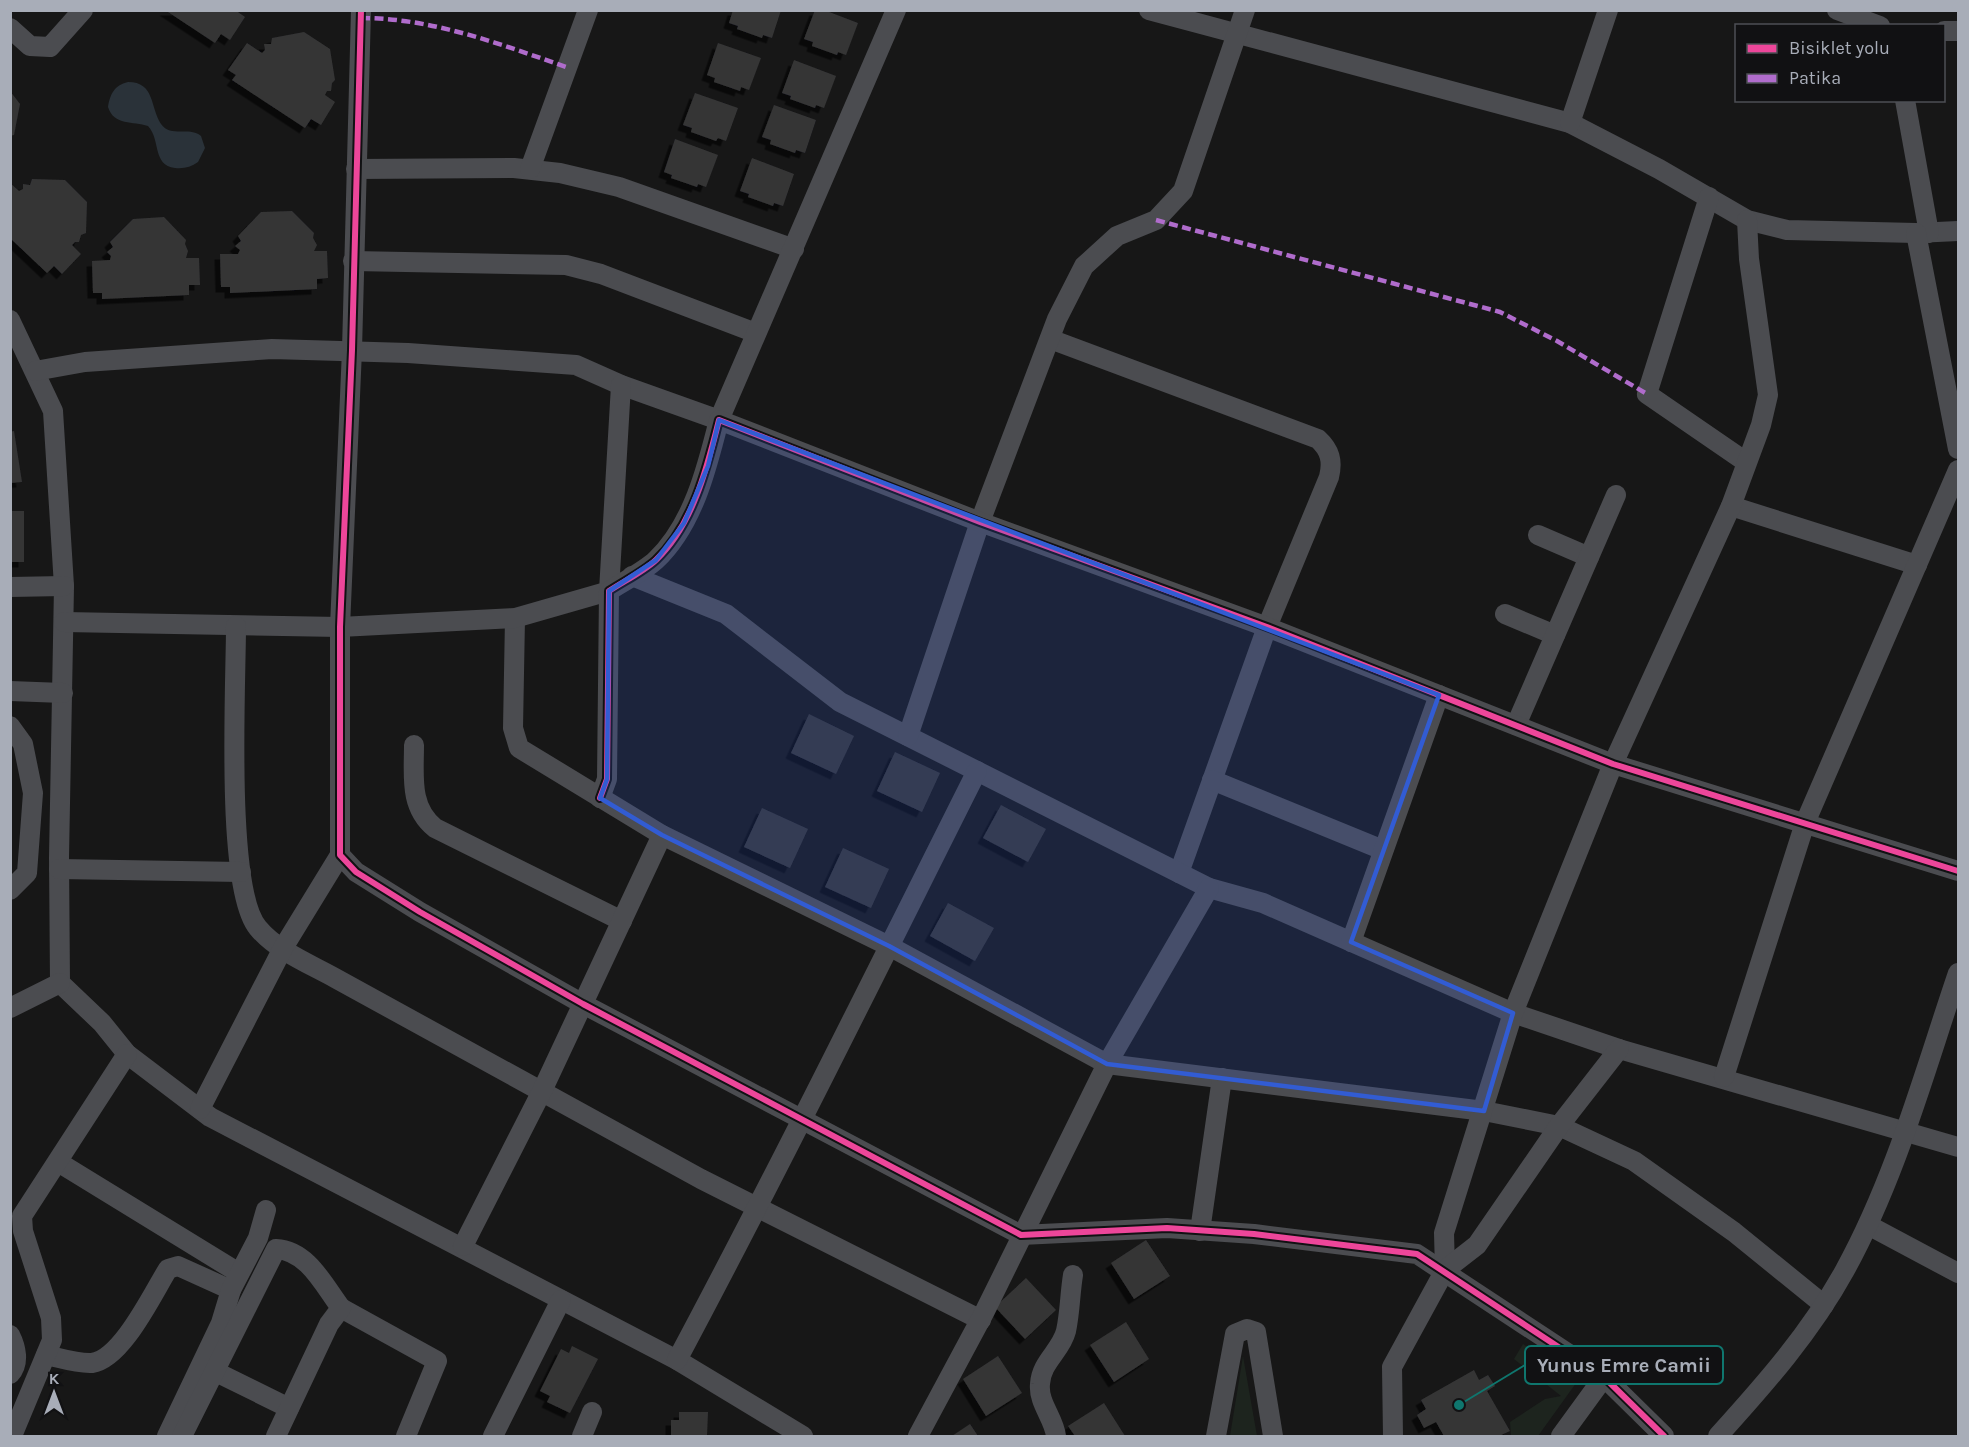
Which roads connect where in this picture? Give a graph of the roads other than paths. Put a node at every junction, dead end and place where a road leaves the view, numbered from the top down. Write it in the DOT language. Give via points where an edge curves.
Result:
graph roads {
  1 [pos="83,10"];
  2 [pos="361,10"];
  3 [pos="588,10"];
  4 [pos="896,10"];
  5 [pos="1149,10"];
  6 [pos="1245,10"];
  7 [pos="1608,10"];
  8 [pos="1837,10"];
  9 [pos="1875,24"];
  10 [pos="10,28"];
  11 [pos="1237,35"];
  12 [pos="1905,102"];
  13 [pos="1570,123"];
  14 [pos="356,169"];
  15 [pos="530,169"];
  16 [pos="1709,198"];
  17 [pos="1747,220"];
  18 [pos="1959,231"];
  19 [pos="1923,233"];
  20 [pos="794,249"];
  21 [pos="353,261"];
  22 [pos="10,320"];
  23 [pos="756,333"];
  24 [pos="1050,339"];
  25 [pos="352,350"];
  26 [pos="34,371"];
  27 [pos="621,385"];
  28 [pos="719,420"];
  29 [pos="1959,449"];
  30 [pos="1746,462"];
  31 [pos="1959,470"];
  32 [pos="1616,495"];
  33 [pos="1731,506"];
  34 [pos="980,522"];
  35 [pos="1538,535"];
  36 [pos="1589,557"];
  37 [pos="1917,565"];
  38 [pos="632,576"];
  39 [pos="64,586"];
  40 [pos="10,587"];
  41 [pos="609,591"];
  42 [pos="1505,614"];
  43 [pos="515,618"];
  44 [pos="64,621"];
  45 [pos="236,626"];
  46 [pos="340,627"];
  47 [pos="1267,627"];
  48 [pos="1555,635"];
  49 [pos="10,691"];
  50 [pos="63,693"];
  51 [pos="1439,695"];
  52 [pos="1516,725"];
  53 [pos="10,726"];
  54 [pos="908,736"];
  55 [pos="414,745"];
  56 [pos="1613,764"];
  57 [pos="977,771"];
  58 [pos="1212,780"];
  59 [pos="600,798"];
  60 [pos="1805,823"];
  61 [pos="662,836"];
  62 [pos="1383,850"];
  63 [pos="340,855"];
  64 [pos="59,869"];
  65 [pos="1959,871"];
  66 [pos="242,872"];
  67 [pos="1179,873"];
  68 [pos="1209,888"];
  69 [pos="10,891"];
  70 [pos="622,921"];
  71 [pos="1351,942"];
  72 [pos="888,946"];
  73 [pos="283,948"];
  74 [pos="1959,973"];
  75 [pos="60,983"];
  76 [pos="583,1004"];
  77 [pos="10,1008"];
  78 [pos="1513,1013"];
  79 [pos="1619,1049"];
  80 [pos="127,1054"];
  81 [pos="1107,1064"];
  82 [pos="1724,1077"];
  83 [pos="1222,1078"];
  84 [pos="542,1091"];
  85 [pos="200,1109"];
  86 [pos="1484,1111"];
  87 [pos="801,1117"];
  88 [pos="1559,1126"];
  89 [pos="1904,1131"];
  90 [pos="1959,1147"];
  91 [pos="58,1162"];
  92 [pos="758,1208"];
  93 [pos="266,1210"];
  94 [pos="1868,1225"];
  95 [pos="1200,1231"];
  96 [pos="1021,1234"];
  97 [pos="463,1246"];
  98 [pos="1445,1270"];
  99 [pos="1959,1272"];
  100 [pos="1073,1275"];
  101 [pos="235,1281"];
  102 [pos="561,1300"];
  103 [pos="1824,1305"];
  104 [pos="341,1308"];
  105 [pos="981,1320"];
  106 [pos="10,1335"];
  107 [pos="45,1355"];
  108 [pos="677,1359"];
  109 [pos="214,1371"];
  110 [pos="10,1374"];
  111 [pos="1604,1377"];
  112 [pos="289,1407"];
  113 [pos="592,1412"];
  114 [pos="12,1437"];
  115 [pos="167,1437"];
  116 [pos="182,1437"];
  117 [pos="276,1437"];
  118 [pos="406,1437"];
  119 [pos="493,1437"];
  120 [pos="582,1437"];
  121 [pos="803,1437"];
  122 [pos="918,1437"];
  123 [pos="1056,1437"];
  124 [pos="1216,1437"];
  125 [pos="1273,1437"];
  126 [pos="1393,1437"];
  127 [pos="1561,1437"];
  128 [pos="1664,1437"];
  129 [pos="1718,1437"];
  1 -- 10 [label="street" via="50,47 30,46"];
  2 -- 14 [label="street"];
  3 -- 15 [label="street"];
  4 -- 20 [label="street"];
  5 -- 11 [label="street"];
  6 -- 11 [label="street"];
  7 -- 13 [label="street"];
  8 -- 9 [label="street"];
  11 -- 13 [label="street"];
  11 -- 24 [label="street" via="1184,191 1156,220 1117,236 1084,266"];
  12 -- 19 [label="street"];
  13 -- 16 [label="street"];
  14 -- 15 [label="street"];
  14 -- 21 [label="street"];
  15 -- 20 [label="street" via="619,187"];
  16 -- 17 [label="street"];
  16 -- 30 [label="street" via="1647,394"];
  17 -- 19 [label="street" via="1787,230"];
  17 -- 30 [label="street" via="1768,395"];
  18 -- 19 [label="street"];
  19 -- 29 [label="street"];
  20 -- 23 [label="street"];
  21 -- 23 [label="street" via="566,265 601,274"];
  21 -- 25 [label="street"];
  22 -- 26 [label="street"];
  23 -- 28 [label="street"];
  24 -- 34 [label="street"];
  24 -- 47 [label="street" via="1318,439 1325,446 1331,461 1329,477"];
  25 -- 26 [label="street" via="260,349 85,362"];
  25 -- 27 [label="street" via="576,365"];
  25 -- 46 [label="street"];
  26 -- 39 [label="street" via="53,411"];
  27 -- 28 [label="street"];
  27 -- 41 [label="street"];
  28 -- 34 [label="street"];
  28 -- 38 [label="street" via="708,466 684,523 656,560"];
  30 -- 33 [label="street"];
  31 -- 37 [label="street"];
  32 -- 36 [label="street"];
  33 -- 37 [label="street"];
  33 -- 56 [label="street"];
  34 -- 47 [label="street"];
  34 -- 54 [label="street"];
  35 -- 36 [label="street"];
  36 -- 48 [label="street"];
  37 -- 60 [label="street"];
  38 -- 41 [label="street"];
  38 -- 54 [label="street" via="726,614 840,702"];
  39 -- 40 [label="street"];
  39 -- 44 [label="street"];
  41 -- 43 [label="street"];
  41 -- 59 [label="street" via="607,779"];
  42 -- 48 [label="street"];
  43 -- 46 [label="street"];
  43 -- 59 [label="street" via="513,728 519,748"];
  44 -- 45 [label="street"];
  44 -- 50 [label="street"];
  45 -- 46 [label="street"];
  45 -- 66 [label="street" via="236,835"];
  46 -- 63 [label="street"];
  47 -- 51 [label="street"];
  47 -- 58 [label="street"];
  48 -- 52 [label="street"];
  49 -- 50 [label="street"];
  50 -- 64 [label="street"];
  51 -- 52 [label="street"];
  51 -- 62 [label="street"];
  52 -- 56 [label="street"];
  53 -- 69 [label="street" via="23,744 33,793 27,873"];
  54 -- 57 [label="street"];
  55 -- 70 [label="street" via="415,799 435,828"];
  56 -- 60 [label="street"];
  56 -- 78 [label="street"];
  57 -- 67 [label="street"];
  57 -- 72 [label="street"];
  58 -- 62 [label="street"];
  58 -- 67 [label="street"];
  59 -- 61 [label="street"];
  60 -- 65 [label="street"];
  60 -- 82 [label="street"];
  61 -- 70 [label="street"];
  61 -- 72 [label="street"];
  62 -- 71 [label="street"];
  63 -- 73 [label="street"];
  63 -- 76 [label="street" via="356,872 383,889"];
  64 -- 66 [label="street"];
  64 -- 75 [label="street"];
  66 -- 73 [label="street" via="248,911 258,929"];
  67 -- 68 [label="street"];
  68 -- 71 [label="street" via="1263,903"];
  68 -- 81 [label="street"];
  70 -- 76 [label="street"];
  71 -- 78 [label="street"];
  72 -- 81 [label="street"];
  72 -- 87 [label="street"];
  73 -- 84 [label="street"];
  73 -- 85 [label="street"];
  74 -- 89 [label="street"];
  75 -- 77 [label="street"];
  75 -- 80 [label="street" via="102,1023"];
  76 -- 84 [label="street"];
  76 -- 87 [label="street"];
  78 -- 79 [label="street"];
  78 -- 86 [label="street"];
  79 -- 82 [label="street"];
  79 -- 88 [label="street"];
  80 -- 85 [label="street"];
  80 -- 91 [label="street"];
  81 -- 83 [label="street"];
  81 -- 96 [label="street"];
  82 -- 89 [label="street"];
  83 -- 86 [label="street"];
  83 -- 95 [label="street"];
  84 -- 92 [label="street"];
  84 -- 97 [label="street"];
  85 -- 97 [label="street"];
  86 -- 88 [label="street"];
  86 -- 98 [label="street" via="1444,1233"];
  87 -- 92 [label="street"];
  87 -- 96 [label="street"];
  88 -- 98 [label="street" via="1477,1245"];
  88 -- 103 [label="street" via="1634,1161 1734,1232"];
  89 -- 90 [label="street"];
  89 -- 94 [label="street"];
  91 -- 101 [label="street"];
  91 -- 107 [label="street" via="22,1216 23,1231 51,1318 52,1340"];
  92 -- 105 [label="street"];
  92 -- 108 [label="street"];
  93 -- 101 [label="street" via="258,1238"];
  94 -- 99 [label="street"];
  94 -- 103 [label="street"];
  95 -- 96 [label="street" via="1167,1228"];
  95 -- 98 [label="street" via="1417,1254"];
  96 -- 105 [label="street"];
  97 -- 102 [label="street"];
  98 -- 111 [label="street"];
  98 -- 126 [label="street" via="1392,1367"];
  100 -- 123 [label="street" via="1066,1331 1043,1368 1040,1385"];
  101 -- 107 [label="street" via="178,1266 168,1269 119,1347 102,1359 91,1363"];
  101 -- 115 [label="street" via="221,1323"];
  102 -- 108 [label="street"];
  102 -- 119 [label="street"];
  103 -- 129 [label="street" via="1780,1367"];
  104 -- 109 [label="street" via="306,1261 290,1250 276,1249"];
  104 -- 112 [label="street" via="329,1324"];
  104 -- 118 [label="street" via="437,1361"];
  105 -- 122 [label="street"];
  106 -- 110 [label="street" via="17,1350"];
  107 -- 114 [label="street"];
  108 -- 121 [label="street"];
  109 -- 112 [label="street"];
  109 -- 116 [label="street"];
  111 -- 127 [label="street"];
  111 -- 128 [label="street"];
  112 -- 117 [label="street"];
  113 -- 120 [label="street"];
  124 -- 125 [label="street" via="1234,1334 1248,1329 1256,1332"];
}
